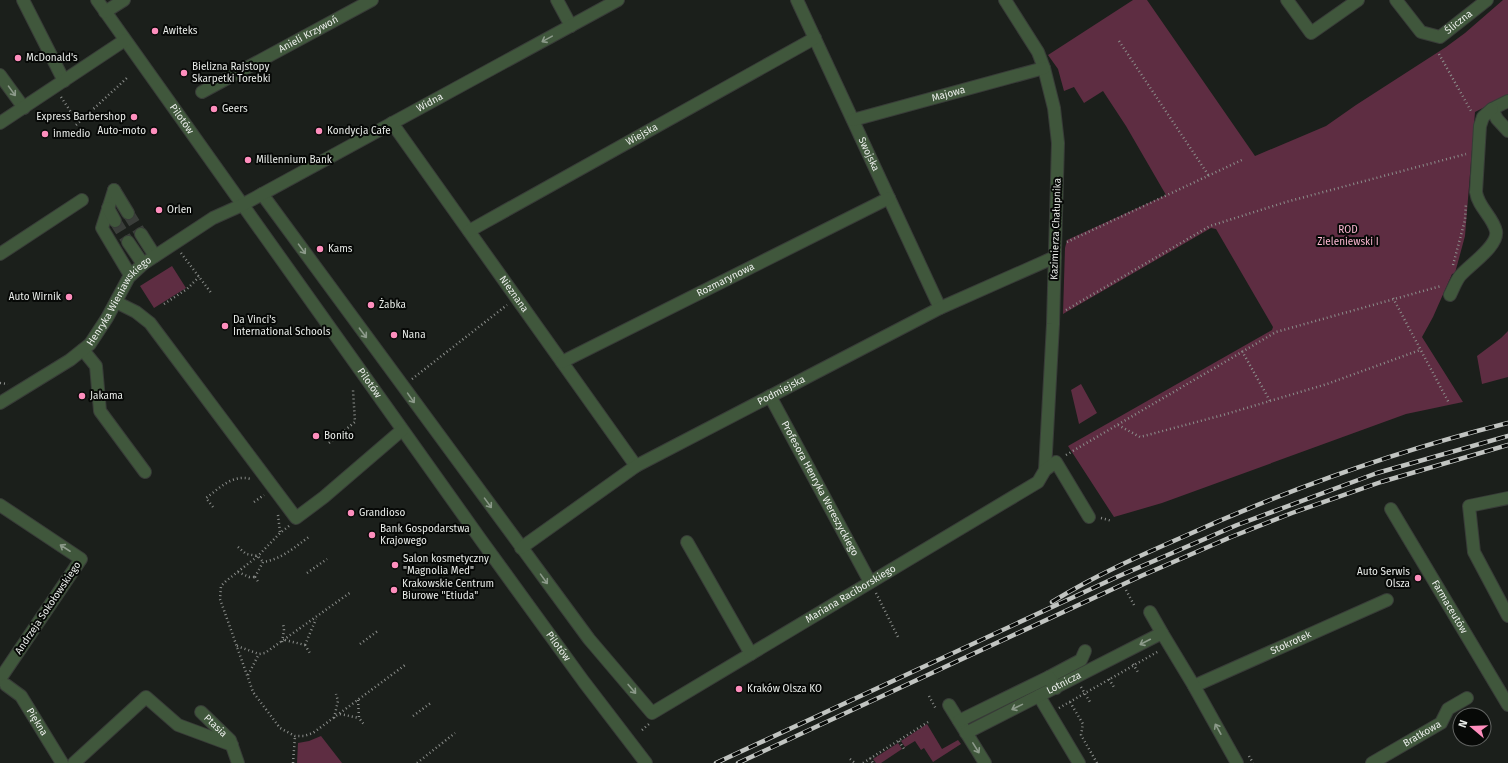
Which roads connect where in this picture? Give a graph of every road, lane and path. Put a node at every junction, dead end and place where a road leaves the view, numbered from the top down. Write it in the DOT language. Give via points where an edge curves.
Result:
graph roads {
  1 [pos="23,0"];
  2 [pos="97,0"];
  3 [pos="124,0"];
  4 [pos="372,0"];
  5 [pos="557,0"];
  6 [pos="618,0"];
  7 [pos="797,0"];
  8 [pos="1005,0"];
  9 [pos="1287,0"];
  10 [pos="1358,0"];
  11 [pos="1396,0"];
  12 [pos="1487,0"];
  13 [pos="105,12"];
  14 [pos="571,26"];
  15 [pos="815,38"];
  16 [pos="125,40"];
  17 [pos="1119,41"];
  18 [pos="1439,54"];
  19 [pos="1044,68"];
  20 [pos="0,74"];
  21 [pos="128,78"];
  22 [pos="64,81"];
  23 [pos="202,92"];
  24 [pos="60,95"];
  25 [pos="1508,101"];
  26 [pos="1477,107"];
  27 [pos="24,108"];
  28 [pos="1492,109"];
  29 [pos="1471,110"];
  30 [pos="1471,116"];
  31 [pos="853,120"];
  32 [pos="0,123"];
  33 [pos="392,123"];
  34 [pos="1508,131"];
  35 [pos="1470,153"];
  36 [pos="1244,159"];
  37 [pos="1209,176"];
  38 [pos="262,194"];
  39 [pos="889,198"];
  40 [pos="1466,198"];
  41 [pos="82,200"];
  42 [pos="242,205"];
  43 [pos="108,208"];
  44 [pos="128,213"];
  45 [pos="115,221"];
  46 [pos="469,231"];
  47 [pos="141,234"];
  48 [pos="128,242"];
  49 [pos="1067,242"];
  50 [pos="180,252"];
  51 [pos="0,254"];
  52 [pos="154,256"];
  53 [pos="1055,257"];
  54 [pos="143,264"];
  55 [pos="1452,270"];
  56 [pos="130,275"];
  57 [pos="199,278"];
  58 [pos="1443,285"];
  59 [pos="212,294"];
  60 [pos="1450,295"];
  61 [pos="1392,298"];
  62 [pos="516,299"];
  63 [pos="116,302"];
  64 [pos="164,304"];
  65 [pos="940,308"];
  66 [pos="1063,311"];
  67 [pos="83,350"];
  68 [pos="1420,350"];
  69 [pos="1242,351"];
  70 [pos="562,362"];
  71 [pos="403,386"];
  72 [pos="355,389"];
  73 [pos="770,396"];
  74 [pos="1270,401"];
  75 [pos="0,403"];
  76 [pos="1449,403"];
  77 [pos="1118,424"];
  78 [pos="402,430"];
  79 [pos="329,443"];
  80 [pos="1072,451"];
  81 [pos="636,466"];
  82 [pos="1045,470"];
  83 [pos="146,472"];
  84 [pos="254,480"];
  85 [pos="1508,498"];
  86 [pos="270,499"];
  87 [pos="254,502"];
  88 [pos="0,505"];
  89 [pos="213,507"];
  90 [pos="1392,509"];
  91 [pos="277,513"];
  92 [pos="1089,517"];
  93 [pos="296,518"];
  94 [pos="280,533"];
  95 [pos="310,536"];
  96 [pos="687,542"];
  97 [pos="238,547"];
  98 [pos="521,548"];
  99 [pos="258,556"];
  100 [pos="327,559"];
  101 [pos="263,562"];
  102 [pos="238,572"];
  103 [pos="307,573"];
  104 [pos="255,577"];
  105 [pos="870,582"];
  106 [pos="260,583"];
  107 [pos="1126,590"];
  108 [pos="351,592"];
  109 [pos="1387,600"];
  110 [pos="1134,605"];
  111 [pos="1150,612"];
  112 [pos="1508,616"];
  113 [pos="316,618"];
  114 [pos="284,623"];
  115 [pos="379,630"];
  116 [pos="1162,633"];
  117 [pos="898,636"];
  118 [pos="285,640"];
  119 [pos="282,642"];
  120 [pos="360,644"];
  121 [pos="305,645"];
  122 [pos="237,646"];
  123 [pos="1084,651"];
  124 [pos="259,654"];
  125 [pos="751,654"];
  126 [pos="312,655"];
  127 [pos="1163,656"];
  128 [pos="1101,664"];
  129 [pos="405,665"];
  130 [pos="248,675"];
  131 [pos="1049,677"];
  132 [pos="1076,678"];
  133 [pos="1109,679"];
  134 [pos="3,682"];
  135 [pos="1194,686"];
  136 [pos="1056,688"];
  137 [pos="1115,688"];
  138 [pos="1085,693"];
  139 [pos="336,694"];
  140 [pos="929,696"];
  141 [pos="1039,696"];
  142 [pos="1467,698"];
  143 [pos="358,700"];
  144 [pos="432,702"];
  145 [pos="1070,702"];
  146 [pos="1090,702"];
  147 [pos="949,705"];
  148 [pos="1508,705"];
  149 [pos="938,711"];
  150 [pos="201,712"];
  151 [pos="1050,713"];
  152 [pos="340,714"];
  153 [pos="413,716"];
  154 [pos="334,718"];
  155 [pos="359,718"];
  156 [pos="959,721"];
  157 [pos="928,722"];
  158 [pos="365,726"];
  159 [pos="455,733"];
  160 [pos="966,733"];
  161 [pos="295,736"];
  162 [pos="899,741"];
  163 [pos="232,745"];
  164 [pos="904,749"];
  165 [pos="870,758"];
  166 [pos="850,759"];
  167 [pos="62,763"];
  168 [pos="74,763"];
  169 [pos="238,763"];
  170 [pos="293,763"];
  171 [pos="417,763"];
  172 [pos="646,763"];
  173 [pos="855,763"];
  174 [pos="863,763"];
  175 [pos="873,763"];
  176 [pos="985,763"];
  177 [pos="1079,763"];
  178 [pos="1097,763"];
  179 [pos="1237,763"];
  180 [pos="1372,763"];
  1 -- 22 [label="street"];
  2 -- 13 [label="street, Pilotów"];
  3 -- 13 [label="street"];
  4 -- 23 [label="street, Anieli Krzywoń"];
  5 -- 14 [label="street"];
  6 -- 14 [label="street, Widna"];
  7 -- 15 [label="street, Swojska"];
  8 -- 19 [label="street, Kazimierza Chałupnika" via="1038,52"];
  9 -- 10 [label="street" via="1311,33"];
  11 -- 12 [label="street, Śliczna" via="1421,32 1440,37"];
  13 -- 16 [label="street, Pilotów"];
  14 -- 33 [label="street, Widna, one-way"];
  15 -- 31 [label="street, Swojska"];
  15 -- 46 [label="street, Wiejska"];
  16 -- 22 [label="street"];
  16 -- 42 [label="street, Pilotów"];
  17 -- 37 [label="path"];
  18 -- 29 [label="path"];
  19 -- 31 [label="street, Majowa"];
  19 -- 53 [label="street, Kazimierza Chałupnika" via="1054,108 1058,143"];
  20 -- 27 [label="street, one-way"];
  21 -- 24 [label="path" via="77,124"];
  22 -- 27 [label="street"];
  25 -- 28 [label="street"];
  26 -- 29 [label="path"];
  27 -- 32 [label="street"];
  28 -- 34 [label="street"];
  28 -- 60 [label="street" via="1483,117 1480,126 1476,192 1495,228 1496,235 1492,245 1459,277"];
  29 -- 30 [label="path"];
  31 -- 39 [label="street, Swojska"];
  33 -- 38 [label="street, Widna"];
  33 -- 46 [label="street, Nieznana"];
  35 -- 66 [label="path" via="1286,202 1210,226"];
  36 -- 37 [label="path"];
  37 -- 49 [label="path"];
  38 -- 42 [label="street, Widna"];
  38 -- 71 [label="street, one-way"];
  39 -- 65 [label="street, Swojska"];
  39 -- 70 [label="street, Rozmarynowa"];
  40 -- 55 [label="path" via="1465,220"];
  41 -- 51 [label="street"];
  42 -- 52 [label="street, Henryka Wieniawskiego" via="213,218"];
  42 -- 78 [label="street, Pilotów"];
  43 -- 44 [label="street" via="114,190"];
  43 -- 45 [label="street"];
  43 -- 56 [label="street" via="102,228"];
  46 -- 62 [label="street, Nieznana"];
  47 -- 52 [label="street"];
  48 -- 54 [label="street"];
  50 -- 57 [label="path"];
  52 -- 54 [label="street, Henryka Wieniawskiego"];
  53 -- 65 [label="street, Podmiejska"];
  53 -- 82 [label="street, Kazimierza Chałupnika"];
  54 -- 56 [label="street, Henryka Wieniawskiego"];
  56 -- 63 [label="street, Henryka Wieniawskiego"];
  57 -- 59 [label="path"];
  57 -- 64 [label="path"];
  58 -- 61 [label="path"];
  61 -- 68 [label="path"];
  61 -- 69 [label="path" via="1276,332"];
  62 -- 70 [label="street, Nieznana"];
  62 -- 71 [label="path"];
  63 -- 67 [label="street, Henryka Wieniawskiego" via="90,344"];
  63 -- 93 [label="street" via="136,312 150,323"];
  65 -- 73 [label="street, Podmiejska"];
  67 -- 75 [label="street, Henryka Wieniawskiego"];
  67 -- 83 [label="street" via="96,366 100,411"];
  68 -- 74 [label="path" via="1327,384"];
  68 -- 76 [label="path"];
  69 -- 74 [label="path"];
  69 -- 77 [label="path"];
  70 -- 81 [label="street, Nieznana"];
  71 -- 98 [label="street, one-way"];
  72 -- 79 [label="path" via="355,422"];
  73 -- 81 [label="street, Podmiejska"];
  73 -- 105 [label="street, Profesora Henryka Wereszyckiego"];
  74 -- 77 [label="path" via="1140,437"];
  77 -- 80 [label="path"];
  78 -- 93 [label="street"];
  78 -- 172 [label="street, Pilotów"];
  81 -- 98 [label="street, Podmiejska"];
  82 -- 92 [label="street" via="1056,462"];
  82 -- 105 [label="street, Mariana Raciborskiego" via="1038,482"];
  84 -- 89 [label="path" via="240,477 229,481 206,498"];
  85 -- 112 [label="street" via="1470,506 1474,552"];
  86 -- 87 [label="path" via="266,493"];
  134 -- 88 [label="street, Andrzeja Sokołowskiego, one-way" via="81,558"];
  90 -- 148 [label="street, Farmaceutów"];
  91 -- 94 [label="path"];
  93 -- 94 [label="path"];
  94 -- 99 [label="path"];
  95 -- 101 [label="path" via="282,556"];
  96 -- 125 [label="street"];
  97 -- 99 [label="path" via="246,554"];
  98 -- 125 [label="street, Mariana Raciborskiego, one-way" via="589,639 652,713"];
  99 -- 101 [label="path"];
  99 -- 102 [label="path"];
  100 -- 103 [label="path"];
  101 -- 104 [label="path"];
  102 -- 104 [label="path"];
  102 -- 122 [label="path" via="222,586 219,593"];
  104 -- 106 [label="path"];
  105 -- 117 [label="path"];
  105 -- 125 [label="street, Mariana Raciborskiego"];
  107 -- 110 [label="path"];
  108 -- 113 [label="path"];
  109 -- 135 [label="street, Stokrotek"];
  111 -- 116 [label="street"];
  113 -- 118 [label="path"];
  113 -- 121 [label="path"];
  114 -- 119 [label="path"];
  115 -- 120 [label="path"];
  116 -- 128 [label="street, Lotnicza, one-way"];
  116 -- 135 [label="street"];
  118 -- 119 [label="path"];
  118 -- 121 [label="path"];
  119 -- 124 [label="path" via="272,650"];
  121 -- 126 [label="path"];
  122 -- 124 [label="path"];
  122 -- 130 [label="path"];
  123 -- 131 [label="street" via="1081,660"];
  124 -- 130 [label="path"];
  127 -- 133 [label="path" via="1160,651"];
  128 -- 132 [label="street, Lotnicza"];
  128 -- 133 [label="path"];
  129 -- 143 [label="path"];
  130 -- 161 [label="path" via="253,692 280,728"];
  131 -- 136 [label="street"];
  131 -- 156 [label="street"];
  132 -- 136 [label="street, Lotnicza"];
  132 -- 138 [label="path"];
  133 -- 137 [label="path"];
  133 -- 138 [label="path"];
  134 -- 167 [label="street, Piękna" via="21,696"];
  179 -- 135 [label="street, one-way"];
  136 -- 141 [label="street, Lotnicza"];
  138 -- 145 [label="path"];
  138 -- 146 [label="path"];
  139 -- 154 [label="path" via="338,702"];
  140 -- 149 [label="path"];
  141 -- 151 [label="street"];
  141 -- 160 [label="street, Lotnicza, one-way"];
  142 -- 180 [label="street, Bratkowa" via="1448,709 1441,723"];
  143 -- 152 [label="path"];
  143 -- 155 [label="path"];
  144 -- 153 [label="path"];
  145 -- 151 [label="path"];
  145 -- 178 [label="path" via="1082,724 1081,735"];
  147 -- 156 [label="street"];
  150 -- 163 [label="street, Ptasia"];
  151 -- 177 [label="street"];
  152 -- 154 [label="path"];
  152 -- 155 [label="path"];
  154 -- 161 [label="path" via="313,733"];
  155 -- 158 [label="path"];
  156 -- 160 [label="street"];
  157 -- 162 [label="path"];
  159 -- 171 [label="path"];
  160 -- 176 [label="street, one-way"];
  161 -- 170 [label="path"];
  162 -- 164 [label="path"];
  162 -- 165 [label="path"];
  163 -- 168 [label="street" via="178,725 146,697"];
  163 -- 169 [label="street, Ptasia"];
  165 -- 174 [label="path"];
  165 -- 175 [label="path"];
  166 -- 173 [label="path"];
}
